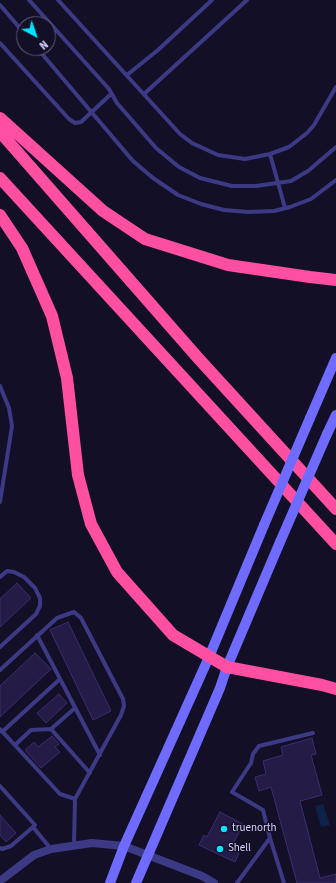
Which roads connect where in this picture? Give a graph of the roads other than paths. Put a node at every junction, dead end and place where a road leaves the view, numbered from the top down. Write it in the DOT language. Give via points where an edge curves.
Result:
graph roads {
  1 [pos="29,0"];
  2 [pos="58,0"];
  3 [pos="212,0"];
  4 [pos="247,0"];
  5 [pos="0,5"];
  6 [pos="16,24"];
  7 [pos="0,43"];
  8 [pos="44,56"];
  9 [pos="127,75"];
  10 [pos="336,87"];
  11 [pos="111,94"];
  12 [pos="144,94"];
  13 [pos="91,111"];
  14 [pos="0,118"];
  15 [pos="0,132"];
  16 [pos="336,147"];
  17 [pos="270,154"];
  18 [pos="0,178"];
  19 [pos="336,180"];
  20 [pos="279,183"];
  21 [pos="285,208"];
  22 [pos="0,214"];
  23 [pos="336,280"];
  24 [pos="336,358"];
  25 [pos="0,386"];
  26 [pos="336,415"];
  27 [pos="0,502"];
  28 [pos="336,509"];
  29 [pos="336,544"];
  30 [pos="0,577"];
  31 [pos="37,635"];
  32 [pos="0,647"];
  33 [pos="209,657"];
  34 [pos="227,667"];
  35 [pos="0,670"];
  36 [pos="60,679"];
  37 [pos="336,689"];
  38 [pos="75,708"];
  39 [pos="51,729"];
  40 [pos="1,731"];
  41 [pos="313,733"];
  42 [pos="15,745"];
  43 [pos="100,755"];
  44 [pos="90,773"];
  45 [pos="0,786"];
  46 [pos="75,799"];
  47 [pos="33,827"];
  48 [pos="270,838"];
  49 [pos="74,844"];
  50 [pos="124,846"];
  51 [pos="0,848"];
  52 [pos="51,849"];
  53 [pos="149,856"];
  54 [pos="0,882"];
  55 [pos="110,883"];
  56 [pos="136,883"];
  57 [pos="214,883"];
  58 [pos="237,883"];
  59 [pos="284,883"];
  1 -- 11 [label="lane"];
  2 -- 9 [label="lane"];
  3 -- 9 [label="lane"];
  4 -- 12 [label="lane"];
  5 -- 6 [label="lane"];
  7 -- 13 [label="lane" via="69,119 75,123 81,122"];
  8 -- 13 [label="lane"];
  9 -- 12 [label="lane"];
  10 -- 17 [label="lane" via="307,133 289,147"];
  11 -- 13 [label="lane"];
  11 -- 20 [label="lane" via="156,148 179,167 200,178 232,186"];
  12 -- 17 [label="lane" via="180,134 204,149 231,158 245,159"];
  13 -- 21 [label="lane" via="133,161 178,195 224,210 248,212"];
  14 -- 23 [label="highway" via="102,211 145,239 228,265"];
  15 -- 28 [label="highway" via="198,358"];
  16 -- 20 [label="lane" via="308,171 291,181"];
  17 -- 20 [label="lane"];
  18 -- 29 [label="highway"];
  19 -- 21 [label="lane" via="311,199"];
  20 -- 21 [label="lane"];
  22 -- 33 [label="highway" via="22,248 52,316 67,378 78,475 91,524 117,572 173,636"];
  24 -- 33 [label="main road, bridge"];
  25 -- 27 [label="lane" via="9,408 12,426"];
  26 -- 34 [label="main road, bridge"];
  30 -- 32 [label="lane" via="7,571 24,577 35,588 40,598 36,614"];
  31 -- 35 [label="lane"];
  31 -- 36 [label="lane"];
  31 -- 43 [label="lane" via="57,618 74,612 81,618 123,699 124,706"];
  33 -- 34 [label="highway"];
  33 -- 50 [label="main road"];
  34 -- 37 [label="highway"];
  34 -- 53 [label="main road"];
  36 -- 38 [label="lane"];
  36 -- 40 [label="lane"];
  38 -- 39 [label="lane"];
  38 -- 43 [label="lane"];
  39 -- 42 [label="lane" via="31,730"];
  39 -- 44 [label="lane"];
  40 -- 42 [label="lane"];
  41 -- 48 [label="lane" via="259,746 232,792 263,810"];
  42 -- 46 [label="lane" via="60,794"];
  43 -- 44 [label="lane"];
  44 -- 46 [label="lane"];
  45 -- 47 [label="lane" via="35,825"];
  46 -- 49 [label="lane"];
  47 -- 51 [label="lane" via="11,846"];
  47 -- 52 [label="lane"];
  48 -- 58 [label="lane"];
  48 -- 59 [label="lane"];
  49 -- 50 [label="street"];
  49 -- 52 [label="street"];
  50 -- 53 [label="street"];
  50 -- 55 [label="main road"];
  52 -- 54 [label="street" via="34,855"];
  53 -- 56 [label="main road"];
  53 -- 57 [label="street"];
}
